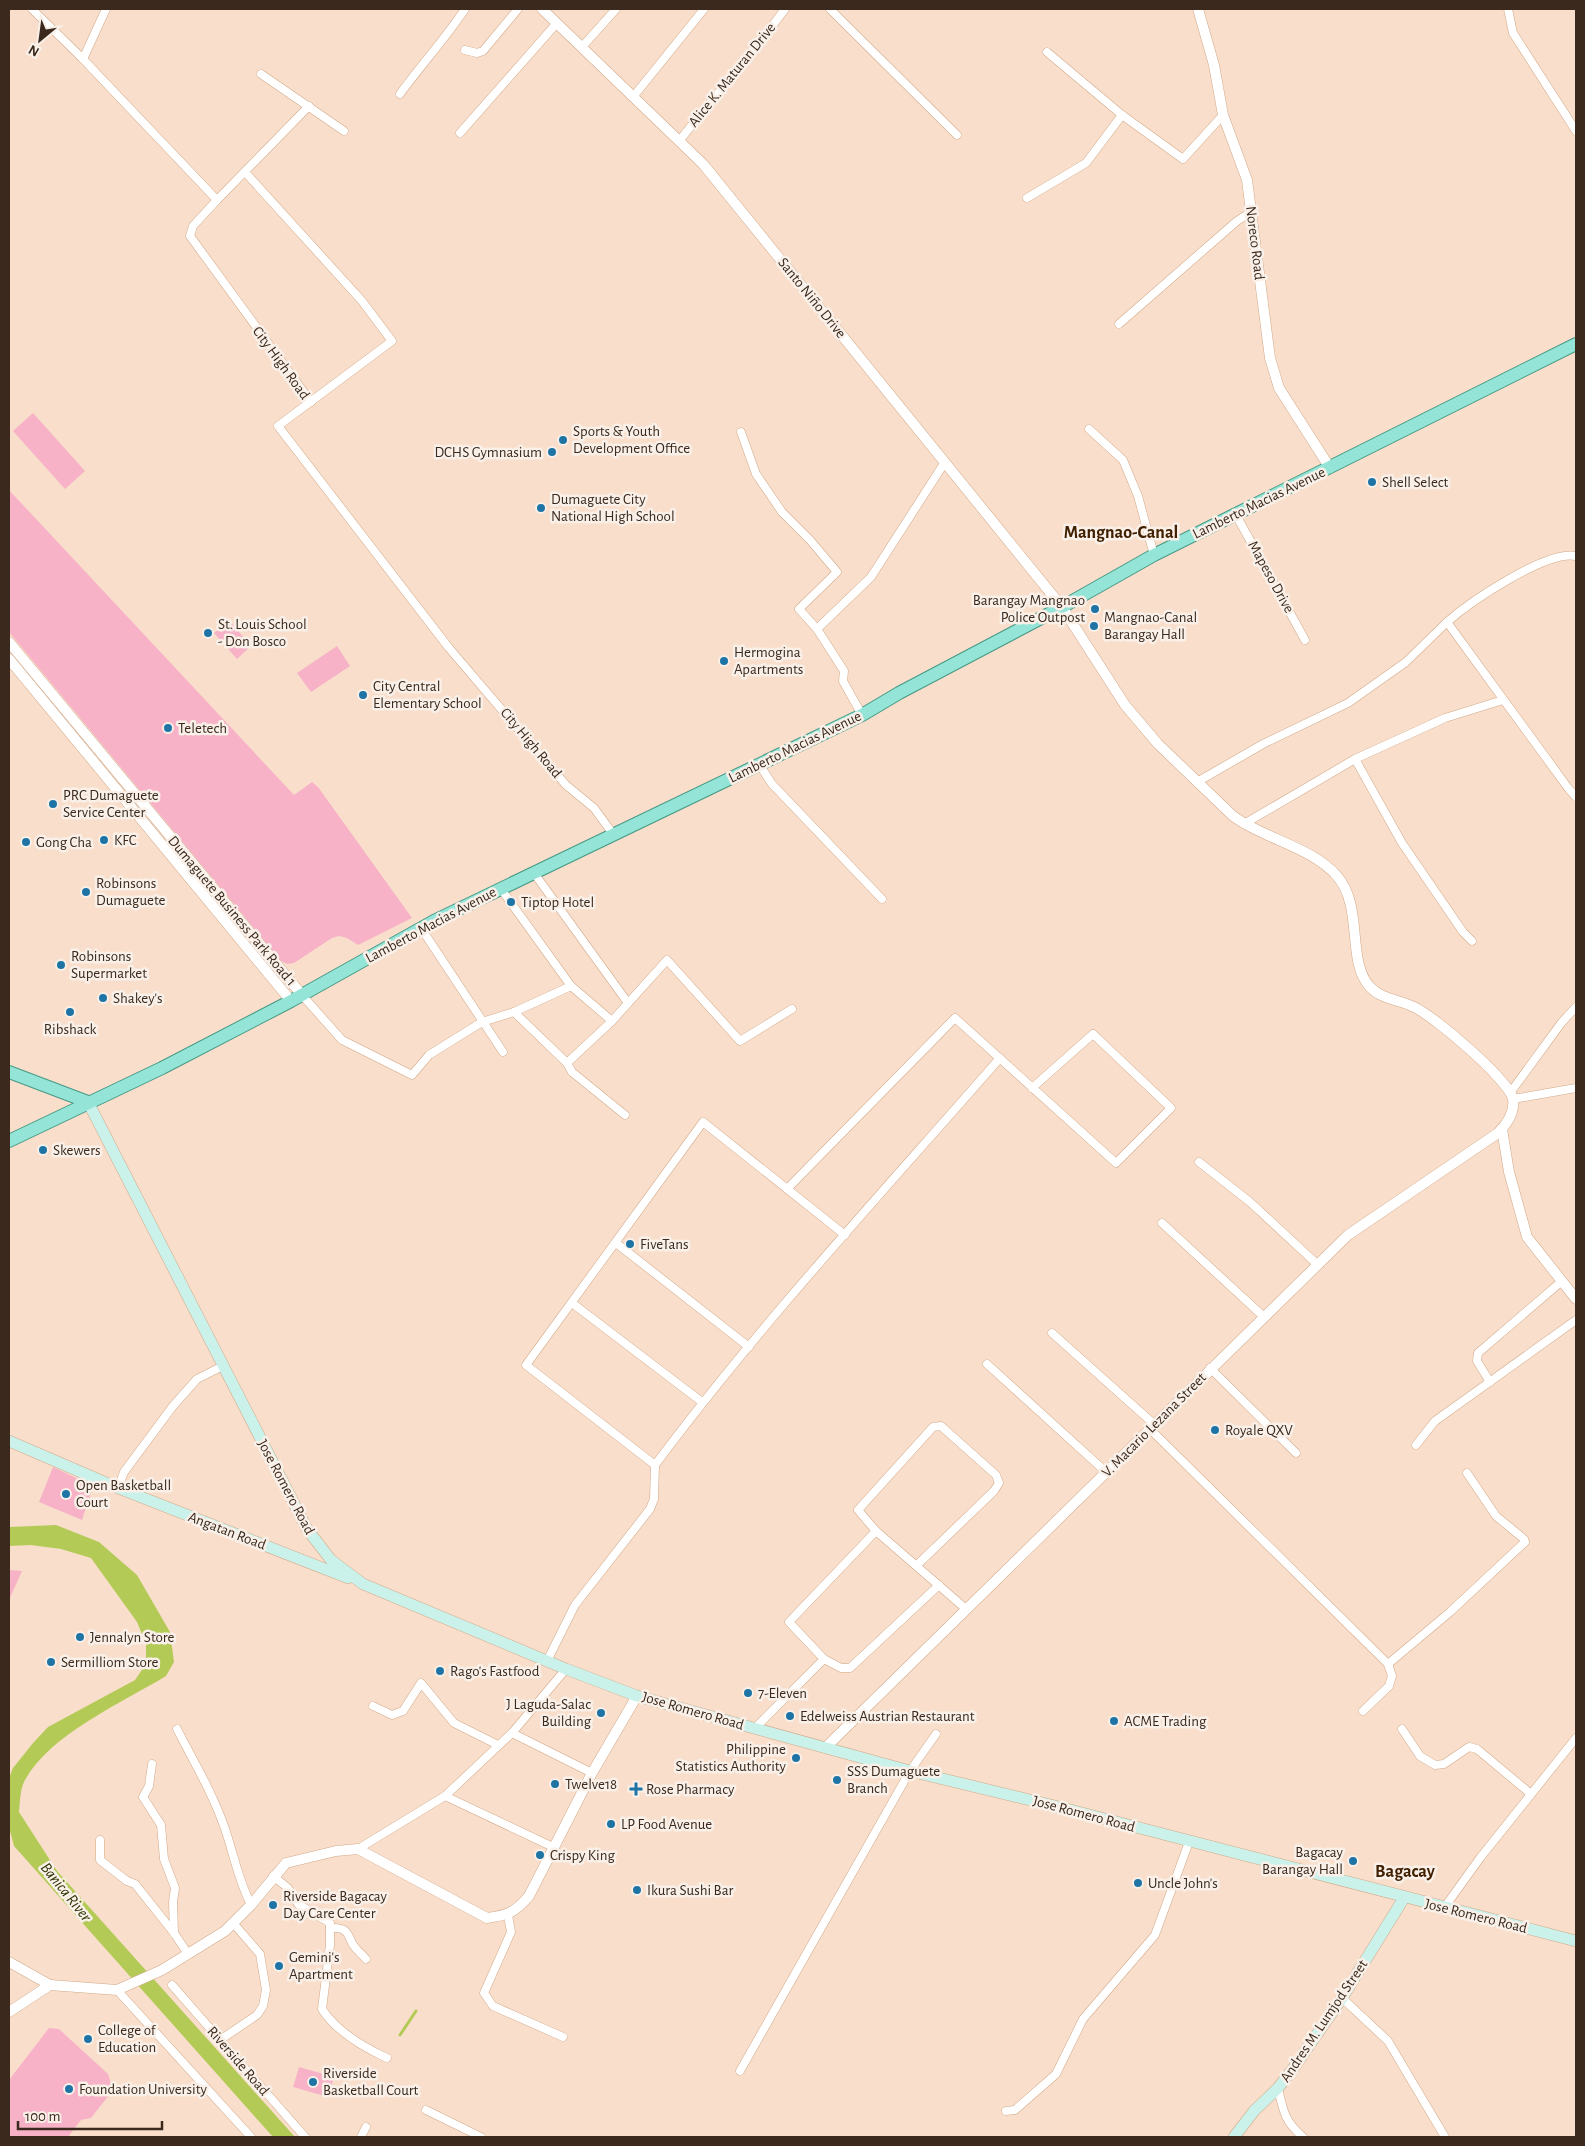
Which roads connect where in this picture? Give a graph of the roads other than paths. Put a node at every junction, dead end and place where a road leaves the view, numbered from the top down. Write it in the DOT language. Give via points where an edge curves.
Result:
graph roads {
  1 [pos="32,9"];
  2 [pos="106,9"];
  3 [pos="465,9"];
  4 [pos="518,9"];
  5 [pos="542,9"];
  6 [pos="616,9"];
  7 [pos="704,9"];
  8 [pos="785,9"];
  9 [pos="830,9"];
  10 [pos="1198,9"];
  11 [pos="1508,9"];
  12 [pos="557,23"];
  13 [pos="582,47"];
  14 [pos="465,50"];
  15 [pos="1047,52"];
  16 [pos="83,58"];
  17 [pos="261,74"];
  18 [pos="400,94"];
  19 [pos="633,97"];
  20 [pos="309,106"];
  21 [pos="1223,114"];
  22 [pos="1122,115"];
  23 [pos="344,130"];
  24 [pos="1576,131"];
  25 [pos="460,133"];
  26 [pos="958,135"];
  27 [pos="679,141"];
  28 [pos="245,172"];
  29 [pos="1027,198"];
  30 [pos="217,200"];
  31 [pos="1251,212"];
  32 [pos="1119,324"];
  33 [pos="1576,344"];
  34 [pos="311,402"];
  35 [pos="1089,429"];
  36 [pos="741,432"];
  37 [pos="945,462"];
  38 [pos="1330,468"];
  39 [pos="1236,515"];
  40 [pos="1154,555"];
  41 [pos="1576,556"];
  42 [pos="1062,607"];
  43 [pos="1446,622"];
  44 [pos="817,629"];
  45 [pos="1305,640"];
  46 [pos="9,642"];
  47 [pos="9,659"];
  48 [pos="33,680"];
  49 [pos="1503,700"];
  50 [pos="862,715"];
  51 [pos="1354,759"];
  52 [pos="759,764"];
  53 [pos="1198,782"];
  54 [pos="1576,797"];
  55 [pos="1244,824"];
  56 [pos="613,834"];
  57 [pos="534,873"];
  58 [pos="502,889"];
  59 [pos="882,899"];
  60 [pos="420,928"];
  61 [pos="1472,941"];
  62 [pos="571,986"];
  63 [pos="296,998"];
  64 [pos="628,1003"];
  65 [pos="1576,1007"];
  66 [pos="792,1009"];
  67 [pos="514,1012"];
  68 [pos="612,1021"];
  69 [pos="482,1022"];
  70 [pos="503,1052"];
  71 [pos="1000,1058"];
  72 [pos="567,1063"];
  73 [pos="9,1072"];
  74 [pos="1032,1088"];
  75 [pos="1576,1088"];
  76 [pos="1511,1096"];
  77 [pos="88,1102"];
  78 [pos="625,1115"];
  79 [pos="1502,1129"];
  80 [pos="9,1141"];
  81 [pos="1199,1162"];
  82 [pos="787,1189"];
  83 [pos="1162,1223"];
  84 [pos="845,1235"];
  85 [pos="616,1243"];
  86 [pos="1318,1265"];
  87 [pos="1562,1281"];
  88 [pos="1576,1299"];
  89 [pos="572,1302"];
  90 [pos="1264,1317"];
  91 [pos="1576,1320"];
  92 [pos="1052,1333"];
  93 [pos="749,1347"];
  94 [pos="987,1364"];
  95 [pos="223,1366"];
  96 [pos="1210,1368"];
  97 [pos="1490,1382"];
  98 [pos="702,1402"];
  99 [pos="1152,1427"];
  100 [pos="9,1441"];
  101 [pos="1416,1445"];
  102 [pos="1296,1453"];
  103 [pos="654,1465"];
  104 [pos="1106,1472"];
  105 [pos="1467,1473"];
  106 [pos="118,1488"];
  107 [pos="876,1531"];
  108 [pos="917,1565"];
  109 [pos="363,1584"];
  110 [pos="939,1585"];
  111 [pos="966,1610"];
  112 [pos="824,1659"];
  113 [pos="547,1662"];
  114 [pos="1388,1664"];
  115 [pos="566,1670"];
  116 [pos="637,1696"];
  117 [pos="373,1706"];
  118 [pos="1364,1711"];
  119 [pos="178,1729"];
  120 [pos="754,1729"];
  121 [pos="1402,1729"];
  122 [pos="512,1733"];
  123 [pos="936,1734"];
  124 [pos="1576,1738"];
  125 [pos="498,1745"];
  126 [pos="826,1746"];
  127 [pos="152,1764"];
  128 [pos="910,1771"];
  129 [pos="592,1773"];
  130 [pos="1531,1794"];
  131 [pos="445,1796"];
  132 [pos="100,1840"];
  133 [pos="1189,1842"];
  134 [pos="553,1847"];
  135 [pos="358,1849"];
  136 [pos="273,1876"];
  137 [pos="1404,1898"];
  138 [pos="251,1905"];
  139 [pos="1444,1908"];
  140 [pos="508,1915"];
  141 [pos="234,1924"];
  142 [pos="330,1928"];
  143 [pos="174,1932"];
  144 [pos="1575,1938"];
  145 [pos="188,1954"];
  146 [pos="366,1959"];
  147 [pos="9,1962"];
  148 [pos="50,1985"];
  149 [pos="172,1985"];
  150 [pos="119,1989"];
  151 [pos="1342,1998"];
  152 [pos="9,2012"];
  153 [pos="563,2037"];
  154 [pos="220,2040"];
  155 [pos="387,2058"];
  156 [pos="740,2071"];
  157 [pos="1278,2088"];
  158 [pos="426,2110"];
  159 [pos="1006,2111"];
  160 [pos="366,2127"];
  161 [pos="251,2137"];
  162 [pos="305,2137"];
  163 [pos="361,2137"];
  164 [pos="481,2137"];
  165 [pos="1234,2137"];
  166 [pos="1303,2137"];
  167 [pos="1445,2137"];
  1 -- 16 [label="street"];
  2 -- 16 [label="street"];
  3 -- 18 [label="street"];
  4 -- 14 [label="street" via="484,51"];
  5 -- 12 [label="street, Santo Niño Drive"];
  6 -- 13 [label="street"];
  7 -- 19 [label="street"];
  8 -- 27 [label="street, Alice K. Maturan Drive"];
  9 -- 26 [label="street"];
  10 -- 21 [label="street, Noreco Road" via="1214,65"];
  11 -- 24 [label="street" via="1513,33"];
  12 -- 13 [label="street, Santo Niño Drive"];
  12 -- 25 [label="street"];
  13 -- 19 [label="street, Santo Niño Drive"];
  15 -- 22 [label="street"];
  16 -- 30 [label="street"];
  17 -- 20 [label="street"];
  19 -- 27 [label="street, Santo Niño Drive"];
  20 -- 23 [label="street"];
  20 -- 28 [label="street, City High Road"];
  21 -- 22 [label="street" via="1183,158"];
  21 -- 31 [label="street, Noreco Road" via="1247,180"];
  22 -- 29 [label="street" via="1086,163"];
  27 -- 37 [label="street, Santo Niño Drive" via="703,164"];
  28 -- 30 [label="street, City High Road"];
  28 -- 34 [label="street" via="362,301 392,341"];
  30 -- 34 [label="street, City High Road" via="193,226 192,242"];
  31 -- 32 [label="street"];
  31 -- 38 [label="street, Noreco Road" via="1270,358 1279,388"];
  33 -- 38 [label="main road, Lamberto Macias Avenue"];
  34 -- 56 [label="street, City High Road" via="278,426 449,648 566,785 594,808"];
  35 -- 40 [label="street" via="1123,460 1138,496"];
  36 -- 44 [label="street" via="756,474 782,512 837,572 799,609"];
  37 -- 42 [label="street, Santo Niño Drive"];
  37 -- 44 [label="street" via="871,576"];
  38 -- 39 [label="main road, Lamberto Macias Avenue"];
  39 -- 40 [label="main road, Lamberto Macias Avenue"];
  39 -- 45 [label="street, Mapeso Drive"];
  40 -- 42 [label="main road, Lamberto Macias Avenue"];
  41 -- 43 [label="street" via="1552,559 1498,585"];
  42 -- 50 [label="main road, Lamberto Macias Avenue"];
  42 -- 53 [label="street, Santo Niño Drive" via="1125,705 1158,744"];
  43 -- 49 [label="street"];
  43 -- 53 [label="street" via="1406,662 1348,703 1263,744"];
  44 -- 50 [label="street" via="844,671 843,681"];
  46 -- 48 [label="street, Dumaguete Business Park Road 1"];
  47 -- 48 [label="street, Dumaguete Business Park Road 1"];
  48 -- 63 [label="street, Dumaguete Business Park Road 1"];
  49 -- 51 [label="street" via="1444,718"];
  49 -- 54 [label="street"];
  50 -- 52 [label="main road, Lamberto Macias Avenue"];
  51 -- 55 [label="street"];
  51 -- 61 [label="street" via="1407,850"];
  52 -- 56 [label="main road, Lamberto Macias Avenue"];
  52 -- 59 [label="street" via="772,784"];
  53 -- 55 [label="street, Santo Niño Drive"];
  55 -- 76 [label="street, Santo Niño Drive" via="1303,852 1337,876 1354,914 1364,980 1381,995 1424,1013 1466,1047"];
  56 -- 57 [label="main road, Lamberto Macias Avenue"];
  57 -- 58 [label="main road, Lamberto Macias Avenue"];
  57 -- 64 [label="street"];
  58 -- 60 [label="main road, Lamberto Macias Avenue"];
  58 -- 62 [label="street"];
  60 -- 63 [label="main road, Lamberto Macias Avenue"];
  60 -- 69 [label="street"];
  62 -- 67 [label="street"];
  62 -- 68 [label="street"];
  63 -- 69 [label="street" via="342,1040 412,1075 429,1055"];
  63 -- 77 [label="main road, Lamberto Macias Avenue" via="141,1079"];
  64 -- 66 [label="street" via="667,960 740,1041"];
  64 -- 68 [label="street"];
  65 -- 76 [label="street"];
  67 -- 69 [label="street"];
  67 -- 72 [label="street"];
  68 -- 72 [label="street"];
  69 -- 70 [label="street"];
  71 -- 74 [label="street"];
  71 -- 82 [label="street" via="955,1018"];
  71 -- 84 [label="street"];
  72 -- 78 [label="street" via="572,1072"];
  73 -- 77 [label="main road"];
  74 -- 74 [label="street" via="1093,1034 1171,1108 1116,1163"];
  75 -- 76 [label="street"];
  76 -- 79 [label="street" via="1512,1112"];
  77 -- 80 [label="main road, Lamberto Macias Avenue"];
  77 -- 95 [label="main road, Jose Romero Road"];
  79 -- 86 [label="street, V. Macario Lezana Street" via="1348,1235"];
  79 -- 87 [label="street" via="1505,1156 1527,1237"];
  81 -- 86 [label="street" via="1250,1202"];
  82 -- 84 [label="street"];
  82 -- 85 [label="street" via="703,1122"];
  83 -- 90 [label="street"];
  84 -- 93 [label="street"];
  85 -- 89 [label="street"];
  85 -- 93 [label="street"];
  86 -- 90 [label="street, V. Macario Lezana Street"];
  87 -- 88 [label="street"];
  87 -- 97 [label="street" via="1478,1353 1477,1362"];
  89 -- 98 [label="street"];
  89 -- 103 [label="street" via="526,1365"];
  90 -- 96 [label="street, V. Macario Lezana Street"];
  91 -- 97 [label="street"];
  92 -- 99 [label="street"];
  93 -- 98 [label="street"];
  94 -- 104 [label="street"];
  95 -- 106 [label="street" via="197,1380 173,1406 124,1472"];
  95 -- 109 [label="main road, Jose Romero Road" via="307,1529 331,1560"];
  96 -- 99 [label="street, V. Macario Lezana Street"];
  96 -- 102 [label="street"];
  97 -- 101 [label="street" via="1436,1421"];
  98 -- 103 [label="street"];
  99 -- 104 [label="street, V. Macario Lezana Street"];
  99 -- 114 [label="street"];
  100 -- 106 [label="main road, Angatan Road"];
  103 -- 113 [label="street" via="654,1499 650,1509 575,1605"];
  104 -- 111 [label="street, V. Macario Lezana Street"];
  105 -- 114 [label="street" via="1496,1516 1525,1542"];
  106 -- 109 [label="main road, Angatan Road"];
  107 -- 108 [label="street"];
  107 -- 108 [label="street" via="858,1510 933,1428 941,1426 996,1476 999,1484"];
  107 -- 112 [label="street" via="789,1622"];
  108 -- 110 [label="street"];
  109 -- 113 [label="main road, Jose Romero Road"];
  110 -- 111 [label="street"];
  110 -- 112 [label="street" via="850,1668 841,1668"];
  111 -- 126 [label="street, V. Macario Lezana Street"];
  112 -- 120 [label="street"];
  113 -- 115 [label="main road, Jose Romero Road"];
  114 -- 118 [label="street" via="1392,1676 1389,1686"];
  115 -- 116 [label="main road, Jose Romero Road"];
  115 -- 122 [label="street"];
  116 -- 120 [label="main road, Jose Romero Road"];
  116 -- 129 [label="street"];
  117 -- 125 [label="street" via="392,1715 403,1711 421,1684 454,1723"];
  119 -- 138 [label="street" via="218,1810 240,1884"];
  120 -- 126 [label="main road, Jose Romero Road"];
  121 -- 130 [label="street" via="1420,1756 1435,1765 1444,1764 1469,1748 1477,1749"];
  122 -- 125 [label="street"];
  122 -- 129 [label="street"];
  123 -- 128 [label="street"];
  124 -- 130 [label="street"];
  125 -- 131 [label="street"];
  126 -- 128 [label="main road, Jose Romero Road"];
  127 -- 143 [label="street" via="149,1786 143,1796 161,1825 164,1859 175,1888"];
  128 -- 133 [label="main road, Jose Romero Road"];
  128 -- 156 [label="street"];
  129 -- 134 [label="street"];
  130 -- 139 [label="street"];
  131 -- 134 [label="street"];
  131 -- 135 [label="street"];
  132 -- 143 [label="street" via="100,1860 135,1884"];
  133 -- 137 [label="main road, Jose Romero Road"];
  133 -- 159 [label="street" via="1155,1935 1083,2020 1056,2074 1015,2110"];
  134 -- 140 [label="street" via="529,1896"];
  135 -- 136 [label="street" via="295,1860 286,1863"];
  135 -- 140 [label="street" via="487,1918"];
  136 -- 138 [label="street"];
  136 -- 142 [label="street" via="288,1888 298,1904 325,1919"];
  137 -- 139 [label="main road, Jose Romero Road"];
  137 -- 151 [label="main road, Andres M. Lumjod Street"];
  138 -- 141 [label="street"];
  139 -- 144 [label="main road, Jose Romero Road"];
  140 -- 153 [label="street" via="511,1932 484,1993 493,2006"];
  141 -- 145 [label="street"];
  141 -- 154 [label="street" via="260,1954 266,1990 263,2006 257,2015"];
  142 -- 146 [label="street" via="344,1929 349,1933 353,1944"];
  142 -- 155 [label="street" via="322,2008 366,2049"];
  143 -- 145 [label="street"];
  145 -- 150 [label="street"];
  147 -- 148 [label="street"];
  148 -- 150 [label="street"];
  148 -- 152 [label="street"];
  149 -- 154 [label="street, Riverside Road"];
  150 -- 161 [label="street"];
  151 -- 157 [label="main road, Andres M. Lumjod Street"];
  151 -- 167 [label="street" via="1388,2041"];
  154 -- 162 [label="street, Riverside Road"];
  157 -- 165 [label="main road, Andres M. Lumjod Street" via="1262,2101"];
  157 -- 166 [label="street" via="1287,2120"];
  158 -- 164 [label="street"];
  160 -- 163 [label="street"];
}
